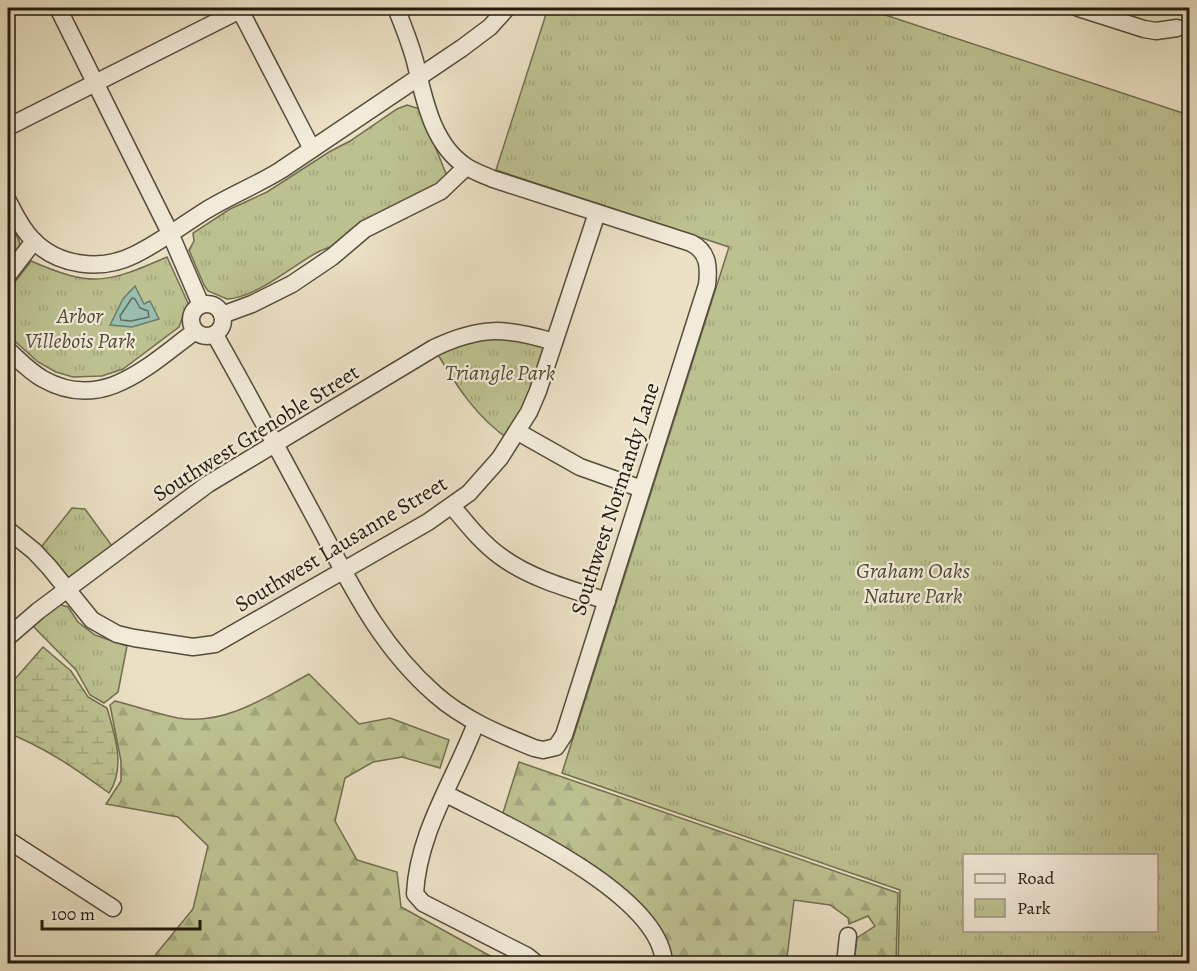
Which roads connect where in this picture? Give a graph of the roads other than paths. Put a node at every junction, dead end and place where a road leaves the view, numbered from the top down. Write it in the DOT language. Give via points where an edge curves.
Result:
graph roads {
  1 [pos="58,8"];
  2 [pos="396,8"];
  3 [pos="507,8"];
  4 [pos="1078,8"];
  5 [pos="242,9"];
  6 [pos="1177,28"];
  7 [pos="418,77"];
  8 [pos="95,82"];
  9 [pos="8,127"];
  10 [pos="312,149"];
  11 [pos="466,167"];
  12 [pos="8,201"];
  13 [pos="597,213"];
  14 [pos="170,232"];
  15 [pos="34,241"];
  16 [pos="8,275"];
  17 [pos="201,305"];
  18 [pos="222,315"];
  19 [pos="194,332"];
  20 [pos="215,334"];
  21 [pos="554,342"];
  22 [pos="8,350"];
  23 [pos="518,432"];
  24 [pos="275,444"];
  25 [pos="642,489"];
  26 [pos="452,506"];
  27 [pos="8,530"];
  28 [pos="343,569"];
  29 [pos="68,590"];
  30 [pos="607,600"];
  31 [pos="8,638"];
  32 [pos="476,723"];
  33 [pos="446,794"];
  34 [pos="8,840"];
  35 [pos="113,908"];
  36 [pos="848,936"];
  37 [pos="537,963"];
  38 [pos="664,963"];
  39 [pos="845,963"];
  1 -- 8 [label="street"];
  2 -- 7 [label="street"];
  3 -- 7 [label="street" via="484,32"];
  4 -- 6 [label="street" via="1144,29"];
  5 -- 8 [label="street"];
  5 -- 10 [label="street"];
  7 -- 10 [label="street"];
  7 -- 11 [label="street" via="438,134"];
  8 -- 9 [label="street"];
  8 -- 14 [label="street"];
  10 -- 14 [label="street"];
  11 -- 13 [label="street"];
  11 -- 18 [label="street" via="441,191 365,229 292,284"];
  12 -- 15 [label="street"];
  13 -- 21 [label="street, Southwest Lausanne Street"];
  13 -- 25 [label="street, Southwest Normandy Lane" via="691,243 707,261 706,285"];
  14 -- 15 [label="street" via="135,255 107,264 67,260"];
  14 -- 17 [label="street"];
  15 -- 16 [label="street"];
  17 -- 18 [label="street" via="216,306"];
  17 -- 19 [label="street" via="191,314"];
  18 -- 20 [label="street" via="222,327"];
  19 -- 20 [label="street" via="206,337"];
  19 -- 22 [label="street" via="123,383 90,391 42,379"];
  20 -- 24 [label="street"];
  21 -- 23 [label="street, Southwest Lausanne Street"];
  21 -- 24 [label="street, Southwest Grenoble Street" via="514,332 472,333 434,348"];
  23 -- 25 [label="street" via="580,466"];
  23 -- 26 [label="street, Southwest Lausanne Street" via="487,474"];
  24 -- 28 [label="street"];
  24 -- 29 [label="street, Southwest Grenoble Street" via="208,484"];
  25 -- 30 [label="street, Southwest Normandy Lane"];
  26 -- 28 [label="street, Southwest Lausanne Street"];
  26 -- 30 [label="street" via="475,534 518,568"];
  27 -- 29 [label="street, Southwest Lausanne Street" via="34,551"];
  28 -- 29 [label="street, Southwest Lausanne Street" via="225,639 193,647 117,634 92,620"];
  28 -- 32 [label="street" via="389,646 412,673"];
  29 -- 31 [label="street, Southwest Grenoble Street"];
  30 -- 32 [label="street, Southwest Normandy Lane" via="564,735 556,747 534,748"];
  32 -- 33 [label="street"];
  33 -- 37 [label="street" via="420,857 415,894 423,903"];
  33 -- 38 [label="street" via="556,853 620,895 649,923 659,939"];
  34 -- 35 [label="street"];
  36 -- 39 [label="street"];
}
